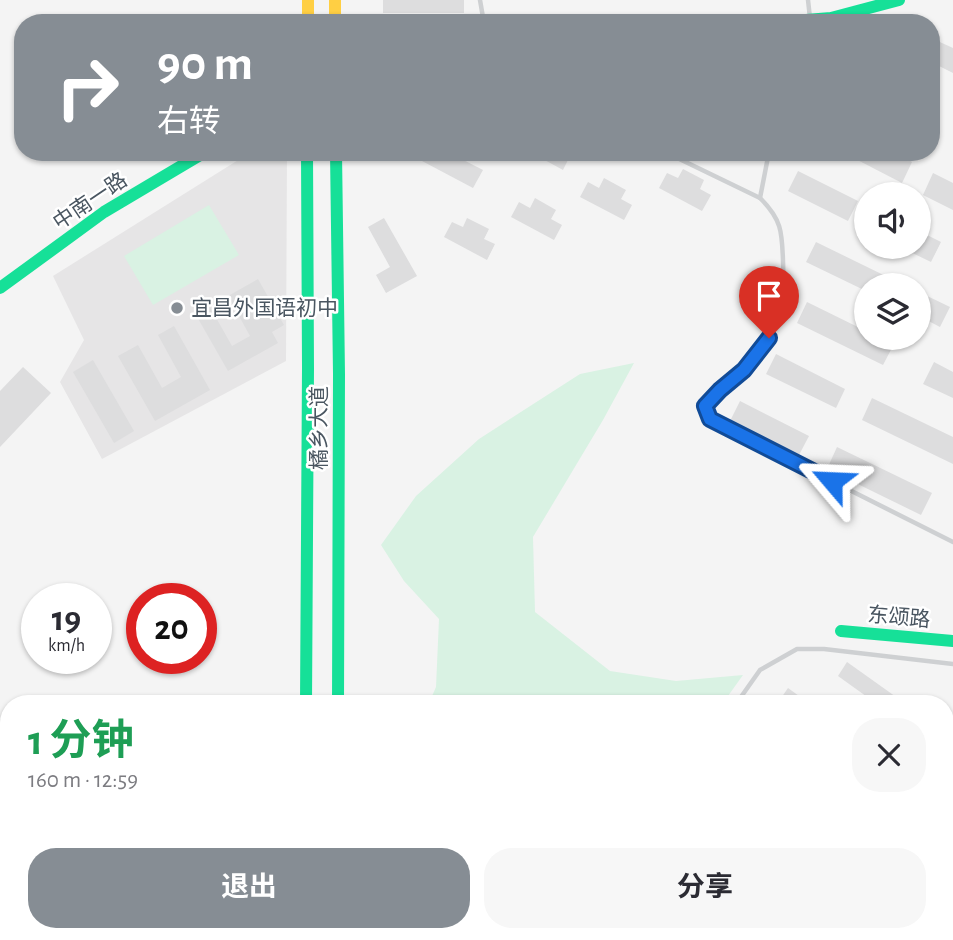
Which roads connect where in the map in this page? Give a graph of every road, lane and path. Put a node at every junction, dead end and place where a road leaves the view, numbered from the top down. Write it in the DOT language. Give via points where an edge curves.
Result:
graph roads {
  1 [pos="899,0"];
  2 [pos="846,14"];
  3 [pos="190,161"];
  4 [pos="307,161"];
  5 [pos="336,161"];
  6 [pos="684,161"];
  7 [pos="767,161"];
  8 [pos="760,198"];
  9 [pos="0,288"];
  10 [pos="953,542"];
  11 [pos="841,631"];
  12 [pos="953,642"];
  13 [pos="953,664"];
  14 [pos="306,695"];
  15 [pos="338,695"];
  16 [pos="742,695"];
  1 -- 2 [label="main road"];
  3 -- 9 [label="main road, 中南一路" via="104,212"];
  4 -- 14 [label="main road, 橘乡大道"];
  5 -- 15 [label="main road, 橘乡大道"];
  6 -- 8 [label="lane"];
  7 -- 8 [label="lane"];
  8 -- 10 [label="lane" via="782,232 780,313 769,338 744,370 705,406 710,419"];
  11 -- 12 [label="main road, 东颂路"];
  13 -- 16 [label="lane" via="797,649 760,670"];
}
